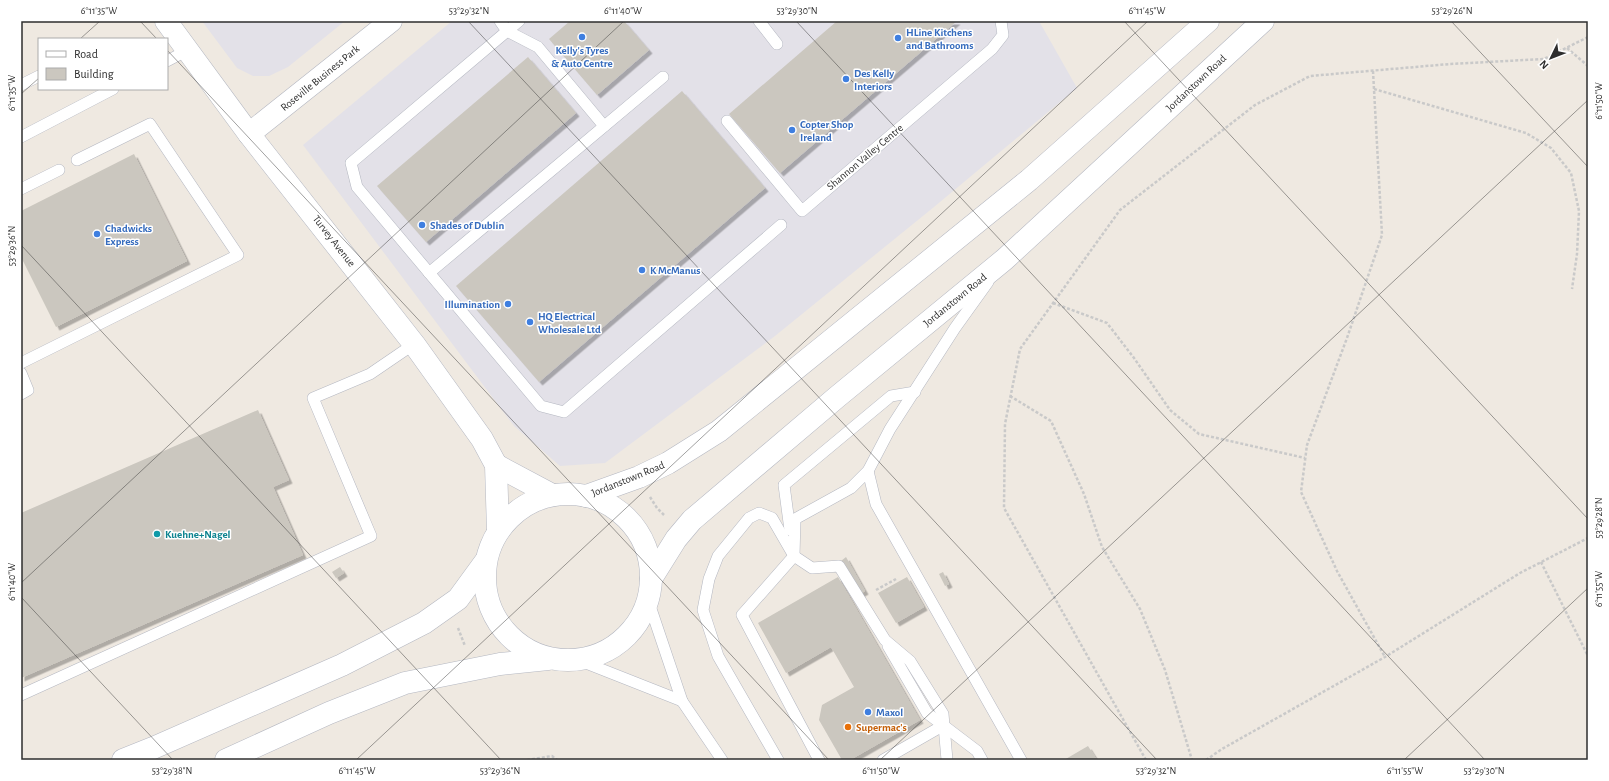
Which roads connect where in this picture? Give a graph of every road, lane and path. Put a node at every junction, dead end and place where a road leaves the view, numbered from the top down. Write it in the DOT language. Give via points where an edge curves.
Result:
graph roads {
  1 [pos="166,21"];
  2 [pos="391,21"];
  3 [pos="500,21"];
  4 [pos="519,21"];
  5 [pos="759,21"];
  6 [pos="1001,21"];
  7 [pos="1208,21"];
  8 [pos="1263,21"];
  9 [pos="507,31"];
  10 [pos="1588,37"];
  11 [pos="777,44"];
  12 [pos="1567,48"];
  13 [pos="188,50"];
  14 [pos="168,60"];
  15 [pos="1588,66"];
  16 [pos="1373,71"];
  17 [pos="38,77"];
  18 [pos="663,77"];
  19 [pos="21,86"];
  20 [pos="1374,89"];
  21 [pos="111,90"];
  22 [pos="727,121"];
  23 [pos="604,126"];
  24 [pos="250,134"];
  25 [pos="21,137"];
  26 [pos="77,160"];
  27 [pos="59,170"];
  28 [pos="21,189"];
  29 [pos="781,225"];
  30 [pos="1005,259"];
  31 [pos="429,273"];
  32 [pos="1572,289"];
  33 [pos="1053,303"];
  34 [pos="414,344"];
  35 [pos="21,363"];
  36 [pos="21,373"];
  37 [pos="915,392"];
  38 [pos="21,394"];
  39 [pos="1010,396"];
  40 [pos="1305,458"];
  41 [pos="496,465"];
  42 [pos="868,471"];
  43 [pos="639,477"];
  44 [pos="552,495"];
  45 [pos="586,496"];
  46 [pos="498,531"];
  47 [pos="683,531"];
  48 [pos="1588,538"];
  49 [pos="794,556"];
  50 [pos="485,562"];
  51 [pos="1541,562"];
  52 [pos="912,569"];
  53 [pos="651,579"];
  54 [pos="648,600"];
  55 [pos="860,600"];
  56 [pos="449,605"];
  57 [pos="1588,656"];
  58 [pos="1385,657"];
  59 [pos="551,659"];
  60 [pos="578,660"];
  61 [pos="474,669"];
  62 [pos="21,695"];
  63 [pos="682,701"];
  64 [pos="944,725"];
  65 [pos="123,760"];
  66 [pos="226,760"];
  67 [pos="527,760"];
  68 [pos="558,760"];
  69 [pos="722,760"];
  70 [pos="778,760"];
  71 [pos="819,760"];
  72 [pos="883,760"];
  73 [pos="947,760"];
  74 [pos="982,760"];
  75 [pos="1021,760"];
  76 [pos="1146,760"];
  77 [pos="1192,760"];
  78 [pos="1206,760"];
  1 -- 13 [label="main road, Turvey Avenue"];
  2 -- 24 [label="main road, Roseville Business Park"];
  3 -- 9 [label="lane"];
  4 -- 9 [label="lane"];
  5 -- 11 [label="lane"];
  6 -- 22 [label="lane, Shannon Valley Centre" via="1003,35 992,49 802,211"];
  7 -- 43 [label="main road, Jordanstown Road" via="1029,180 719,431 668,463"];
  8 -- 30 [label="main road, Jordanstown Road"];
  9 -- 23 [label="lane" via="538,47"];
  9 -- 31 [label="lane" via="351,163 357,187"];
  10 -- 12 [label="path"];
  12 -- 15 [label="path"];
  12 -- 16 [label="path" via="1544,59"];
  13 -- 14 [label="lane"];
  13 -- 24 [label="main road, Turvey Avenue"];
  16 -- 20 [label="path"];
  16 -- 33 [label="path" via="1310,76 1255,105 1120,210"];
  17 -- 19 [label="lane"];
  18 -- 23 [label="lane"];
  20 -- 32 [label="path" via="1526,133 1551,148 1571,173 1579,211"];
  20 -- 40 [label="path" via="1382,235 1307,445"];
  21 -- 25 [label="lane"];
  23 -- 31 [label="lane"];
  24 -- 34 [label="main road, Turvey Avenue"];
  26 -- 35 [label="lane" via="150,124 238,255"];
  27 -- 28 [label="lane"];
  29 -- 31 [label="lane" via="564,412 541,406"];
  30 -- 37 [label="lane" via="955,328"];
  30 -- 47 [label="main road, Jordanstown Road" via="836,397 692,520"];
  33 -- 39 [label="path" via="1020,349"];
  33 -- 40 [label="path" via="1107,323 1170,410 1199,434"];
  34 -- 41 [label="main road, Turvey Avenue" via="482,439"];
  34 -- 62 [label="lane" via="370,374 313,398 371,536"];
  36 -- 38 [label="lane" via="28,390"];
  37 -- 42 [label="lane" via="890,429"];
  37 -- 49 [label="lane" via="891,396 784,485"];
  39 -- 76 [label="path" via="1005,424 1004,508"];
  39 -- 77 [label="path" via="1051,421 1084,494 1102,547 1140,608 1165,670"];
  40 -- 58 [label="path" via="1301,492 1337,571"];
  41 -- 44 [label="main road"];
  41 -- 46 [label="main road, Turvey Avenue"];
  42 -- 49 [label="lane" via="851,488 795,519"];
  42 -- 52 [label="lane" via="876,504"];
  43 -- 45 [label="main road, Jordanstown Road"];
  43 -- 47 [label="path" via="657,508"];
  44 -- 45 [label="main road"];
  44 -- 46 [label="main road" via="525,505"];
  45 -- 53 [label="main road" via="614,508 634,527 648,553"];
  46 -- 50 [label="main road"];
  47 -- 53 [label="main road, Jordanstown Road"];
  48 -- 51 [label="path"];
  49 -- 55 [label="lane" via="812,568 839,566"];
  49 -- 70 [label="lane" via="772,518 760,513 749,518 718,556 709,579 703,610 718,656"];
  49 -- 71 [label="lane" via="742,615"];
  50 -- 56 [label="main road" via="458,599"];
  50 -- 59 [label="main road" via="485,590 493,614 508,635 528,650"];
  51 -- 57 [label="path"];
  51 -- 58 [label="path"];
  52 -- 55 [label="path"];
  52 -- 75 [label="lane"];
  53 -- 54 [label="main road"];
  54 -- 60 [label="main road" via="638,622 624,638 603,652"];
  54 -- 63 [label="lane"];
  55 -- 64 [label="lane" via="885,640 910,661 942,714"];
  56 -- 61 [label="path"];
  56 -- 65 [label="main road" via="424,623 342,665"];
  58 -- 78 [label="path"];
  59 -- 60 [label="main road"];
  59 -- 61 [label="main road"];
  60 -- 63 [label="lane"];
  61 -- 66 [label="main road" via="405,683 329,713"];
  63 -- 69 [label="lane"];
  64 -- 72 [label="lane"];
  64 -- 73 [label="lane"];
  64 -- 74 [label="lane" via="977,751"];
  67 -- 68 [label="path" via="552,756"];
}
